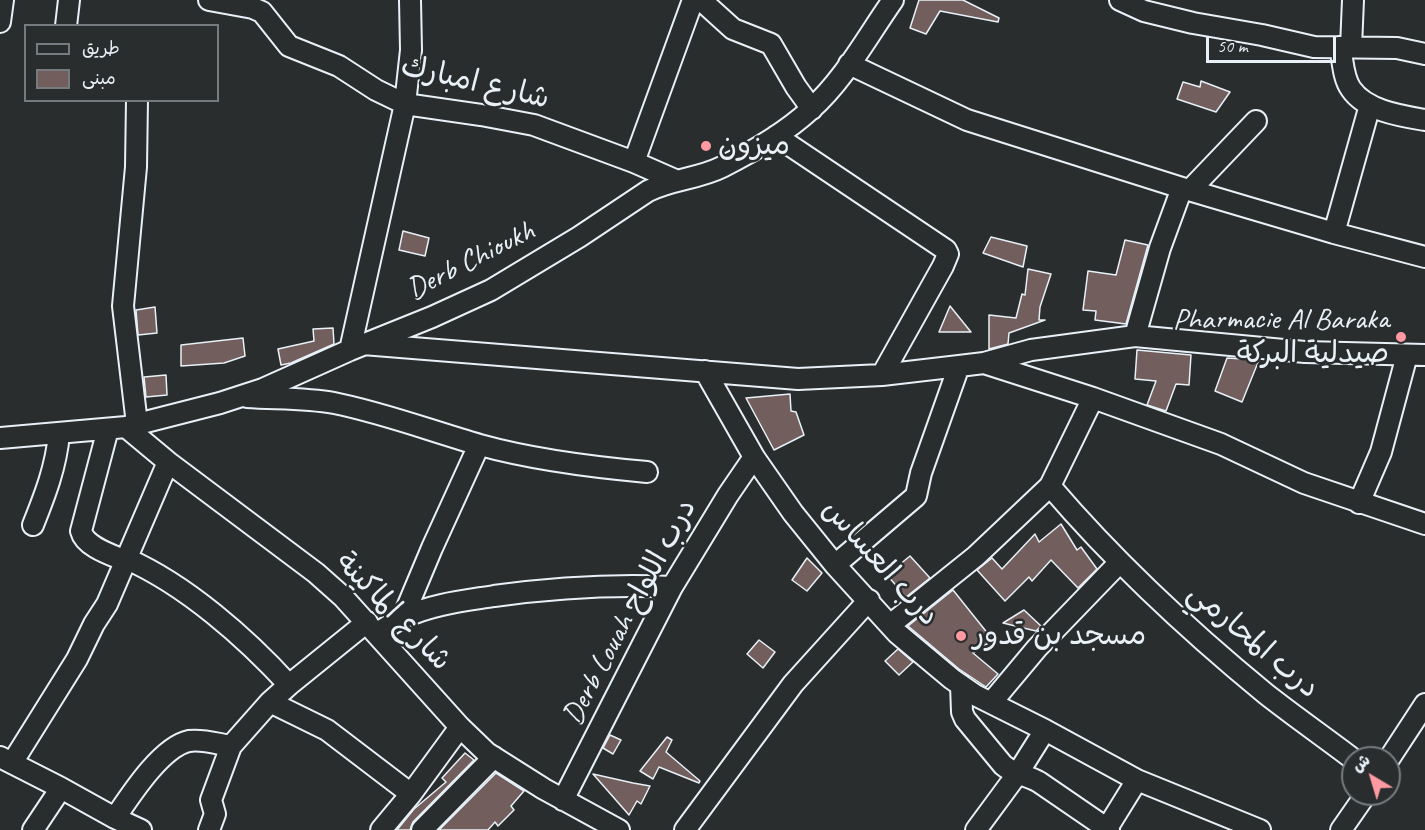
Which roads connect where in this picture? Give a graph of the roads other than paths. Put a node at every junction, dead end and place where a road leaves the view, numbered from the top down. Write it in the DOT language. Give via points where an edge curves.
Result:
graph roads {
  1 [pos="3,0"];
  2 [pos="69,0"];
  3 [pos="209,0"];
  4 [pos="410,0"];
  5 [pos="693,0"];
  6 [pos="701,0"];
  7 [pos="892,0"];
  8 [pos="1120,0"];
  9 [pos="1353,0"];
  10 [pos="268,8"];
  11 [pos="0,22"];
  12 [pos="66,24"];
  13 [pos="1346,47"];
  14 [pos="1425,54"];
  15 [pos="849,64"];
  16 [pos="137,102"];
  17 [pos="405,104"];
  18 [pos="1370,105"];
  19 [pos="812,109"];
  20 [pos="1425,120"];
  21 [pos="1256,121"];
  22 [pos="776,136"];
  23 [pos="634,162"];
  24 [pos="675,180"];
  25 [pos="1186,189"];
  26 [pos="1334,233"];
  27 [pos="1425,257"];
  28 [pos="1136,336"];
  29 [pos="356,347"];
  30 [pos="1416,355"];
  31 [pos="984,363"];
  32 [pos="959,366"];
  33 [pos="705,371"];
  34 [pos="882,375"];
  35 [pos="241,397"];
  36 [pos="1093,398"];
  37 [pos="124,427"];
  38 [pos="59,434"];
  39 [pos="0,438"];
  40 [pos="479,445"];
  41 [pos="754,457"];
  42 [pos="168,462"];
  43 [pos="647,472"];
  44 [pos="1050,486"];
  45 [pos="1359,503"];
  46 [pos="1425,524"];
  47 [pos="33,525"];
  48 [pos="127,560"];
  49 [pos="1120,562"];
  50 [pos="835,565"];
  51 [pos="672,587"];
  52 [pos="868,600"];
  53 [pos="403,617"];
  54 [pos="890,625"];
  55 [pos="372,627"];
  56 [pos="289,685"];
  57 [pos="961,685"];
  58 [pos="270,702"];
  59 [pos="991,703"];
  60 [pos="1425,704"];
  61 [pos="460,728"];
  62 [pos="1045,730"];
  63 [pos="231,746"];
  64 [pos="1398,746"];
  65 [pos="1341,750"];
  66 [pos="494,757"];
  67 [pos="6,760"];
  68 [pos="1018,773"];
  69 [pos="1137,780"];
  70 [pos="61,788"];
  71 [pos="411,794"];
  72 [pos="564,800"];
  73 [pos="1358,806"];
  74 [pos="115,818"];
  75 [pos="138,829"];
  76 [pos="1108,829"];
  77 [pos="33,830"];
  78 [pos="209,830"];
  79 [pos="381,830"];
  80 [pos="422,830"];
  81 [pos="620,830"];
  82 [pos="685,830"];
  83 [pos="976,830"];
  84 [pos="1260,830"];
  85 [pos="1341,830"];
  1 -- 11 [label="street"];
  2 -- 12 [label="street"];
  3 -- 10 [label="street, شارع امبارك"];
  4 -- 17 [label="street" via="411,50"];
  5 -- 23 [label="street"];
  6 -- 19 [label="street" via="733,29 771,44"];
  7 -- 15 [label="street, Derb Chioukh"];
  8 -- 13 [label="street" via="1193,24 1314,48"];
  9 -- 13 [label="street"];
  10 -- 17 [label="street, شارع امبارك" via="275,30 289,45 339,66"];
  13 -- 14 [label="street" via="1397,48"];
  13 -- 18 [label="street" via="1346,79 1352,91"];
  15 -- 19 [label="street, Derb Chioukh"];
  15 -- 25 [label="street" via="968,120"];
  16 -- 37 [label="street" via="136,167 123,306"];
  17 -- 23 [label="street, شارع امبارك" via="534,125"];
  17 -- 29 [label="street"];
  18 -- 20 [label="street" via="1394,115"];
  18 -- 26 [label="street"];
  19 -- 22 [label="street, Derb Chioukh"];
  21 -- 25 [label="street"];
  22 -- 24 [label="street, Derb Chioukh" via="706,174"];
  22 -- 34 [label="street" via="948,254"];
  23 -- 24 [label="street, شارع امبارك"];
  24 -- 29 [label="street, Derb Chioukh" via="648,191 490,290"];
  25 -- 26 [label="street"];
  25 -- 28 [label="street" via="1160,248"];
  26 -- 27 [label="street"];
  28 -- 30 [label="street" via="1299,351"];
  28 -- 31 [label="street" via="1031,350"];
  29 -- 33 [label="street"];
  29 -- 35 [label="street, Derb Chioukh"];
  30 -- 45 [label="street"];
  31 -- 32 [label="street"];
  31 -- 36 [label="street"];
  32 -- 34 [label="street"];
  32 -- 50 [label="street" via="916,496"];
  33 -- 34 [label="street" via="798,379"];
  33 -- 41 [label="street, درب العساس"];
  35 -- 37 [label="street, Derb Chioukh"];
  35 -- 40 [label="street" via="332,403"];
  36 -- 44 [label="street"];
  36 -- 45 [label="street" via="1221,444 1304,483"];
  37 -- 38 [label="street, Derb Chioukh"];
  37 -- 42 [label="street, شارع الماكينة"];
  37 -- 48 [label="street" via="81,531 94,546"];
  38 -- 39 [label="street, Derb Chioukh"];
  38 -- 47 [label="street" via="54,468"];
  40 -- 43 [label="street" via="573,464"];
  40 -- 53 [label="street"];
  41 -- 50 [label="street, درب العساس"];
  41 -- 51 [label="street, Derb Louah درب اللواح"];
  42 -- 48 [label="street"];
  42 -- 55 [label="street, شارع الماكينة" via="316,573"];
  44 -- 49 [label="street, درب المحارمي"];
  44 -- 54 [label="street" via="976,556"];
  45 -- 46 [label="street"];
  48 -- 56 [label="street" via="152,571 218,618"];
  48 -- 67 [label="street" via="77,659"];
  49 -- 59 [label="street" via="1037,648"];
  49 -- 65 [label="street, درب المحارمي" via="1208,646"];
  50 -- 52 [label="street, درب العساس"];
  51 -- 53 [label="street" via="632,585 524,592 433,607"];
  51 -- 72 [label="street, Derb Louah درب اللواح"];
  52 -- 54 [label="street, درب العساس"];
  52 -- 82 [label="street" via="793,684"];
  53 -- 55 [label="street"];
  54 -- 57 [label="street, درب العساس"];
  55 -- 56 [label="street"];
  55 -- 61 [label="street, شارع الماكينة"];
  56 -- 58 [label="street"];
  57 -- 59 [label="street, درب العساس"];
  57 -- 68 [label="street" via="965,719 1003,765"];
  58 -- 63 [label="street"];
  58 -- 71 [label="street" via="327,730"];
  59 -- 62 [label="street, درب العساس"];
  60 -- 64 [label="street"];
  61 -- 66 [label="street, شارع الماكينة"];
  61 -- 71 [label="street"];
  62 -- 68 [label="street"];
  62 -- 69 [label="street, درب العساس"];
  63 -- 74 [label="street" via="201,741 182,743 150,770"];
  63 -- 78 [label="street" via="212,800 215,814"];
  66 -- 72 [label="street, شارع الماكينة"];
  66 -- 80 [label="street"];
  67 -- 70 [label="street"];
  68 -- 76 [label="street" via="1039,782"];
  68 -- 83 [label="street"];
  69 -- 76 [label="street"];
  69 -- 84 [label="street, درب العساس"];
  70 -- 74 [label="street"];
  70 -- 77 [label="street"];
  71 -- 79 [label="street"];
  72 -- 81 [label="street, شارع الماكينة"];
  73 -- 85 [label="street"];
  74 -- 75 [label="street"];
}
